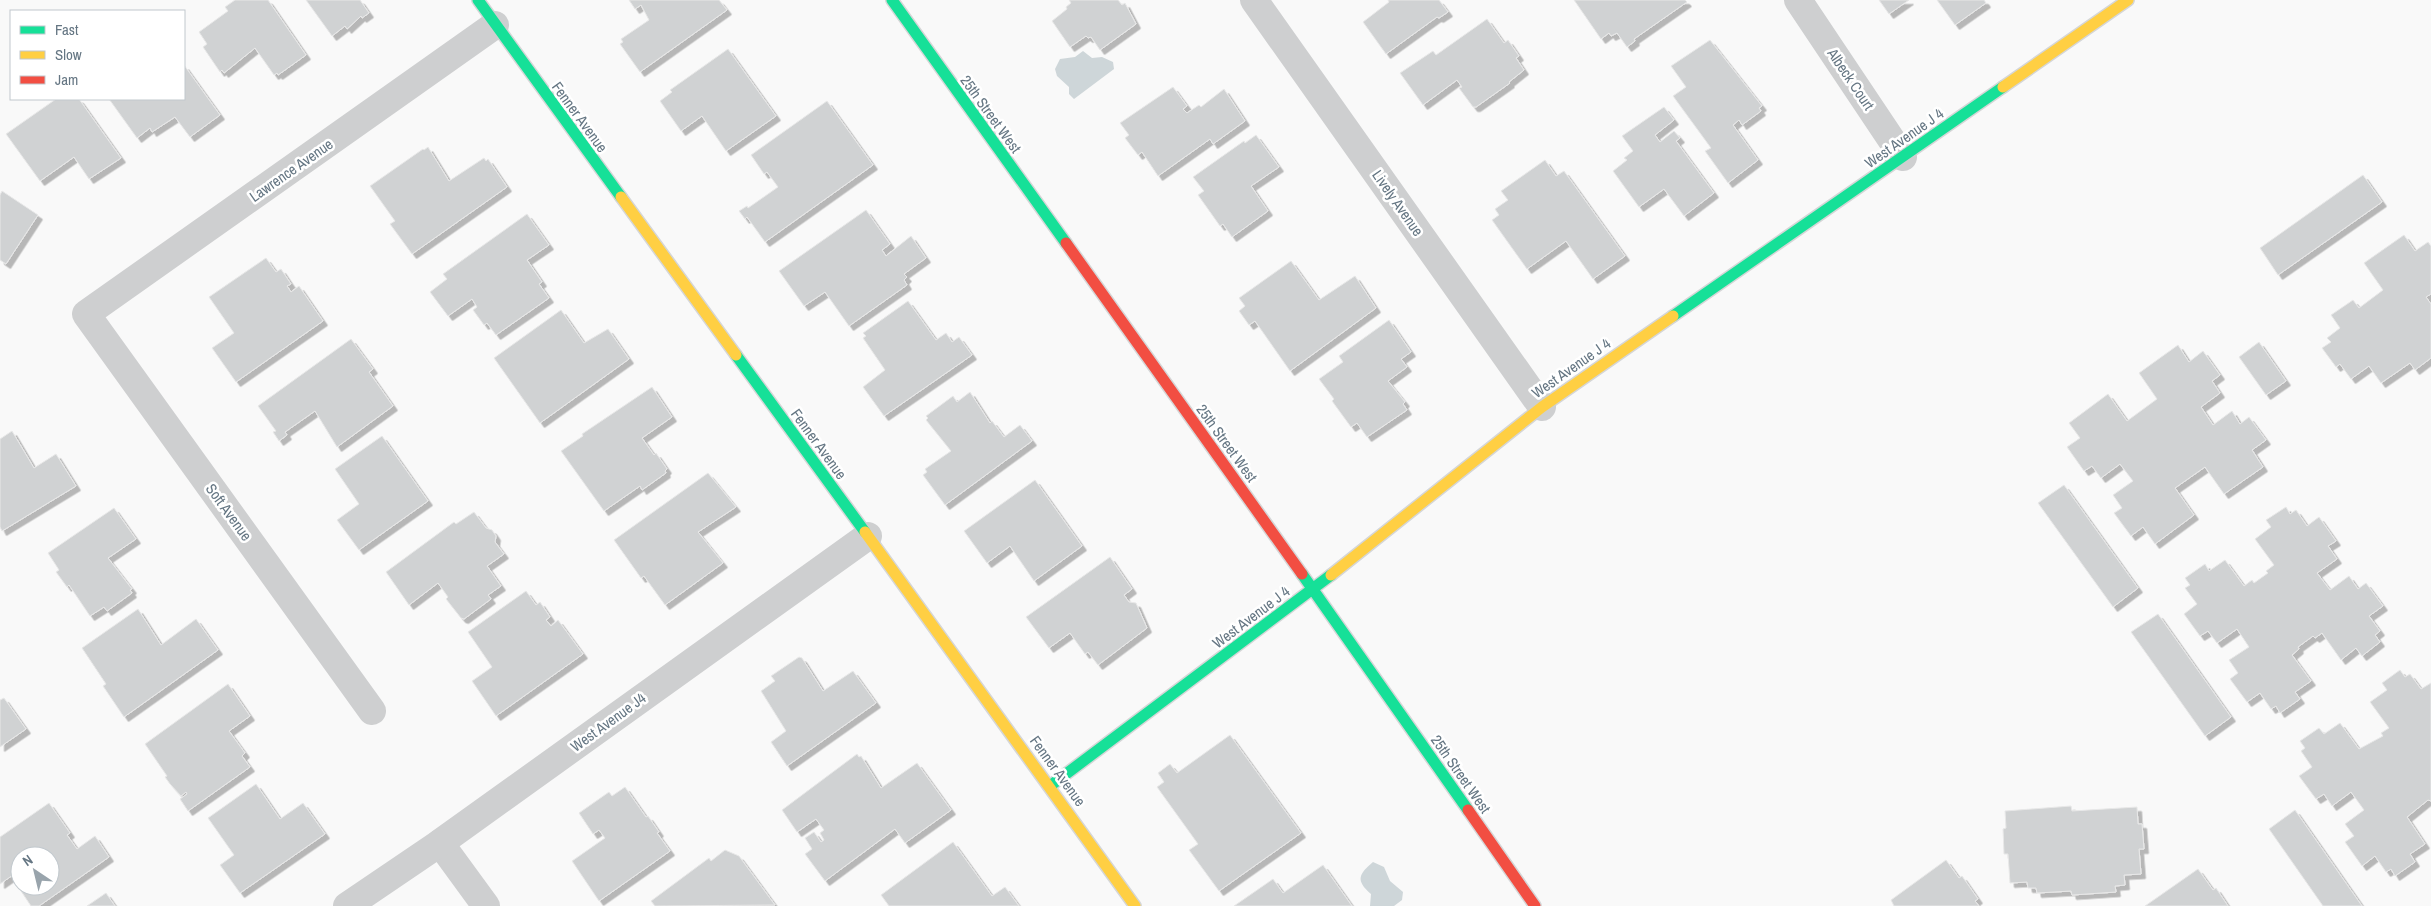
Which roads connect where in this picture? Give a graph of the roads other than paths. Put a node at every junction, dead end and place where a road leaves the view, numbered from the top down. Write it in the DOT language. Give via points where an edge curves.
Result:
graph roads {
  1 [pos="478,0"];
  2 [pos="892,0"];
  3 [pos="1254,0"];
  4 [pos="1798,0"];
  5 [pos="2128,0"];
  6 [pos="495,25"];
  7 [pos="1903,157"];
  8 [pos="86,314"];
  9 [pos="1542,407"];
  10 [pos="868,536"];
  11 [pos="1313,589"];
  12 [pos="372,711"];
  13 [pos="1050,786"];
  14 [pos="440,843"];
  15 [pos="347,906"];
  16 [pos="486,906"];
  17 [pos="1135,906"];
  18 [pos="1535,906"];
  1 -- 6 [label="street, Fenner Avenue"];
  2 -- 11 [label="street, 25th Street West"];
  3 -- 9 [label="street, Lively Avenue"];
  4 -- 7 [label="street, Albeck Court"];
  5 -- 7 [label="street, West Avenue J 4"];
  6 -- 8 [label="street, Lawrence Avenue"];
  6 -- 10 [label="street, Fenner Avenue"];
  7 -- 9 [label="street, West Avenue J 4"];
  8 -- 12 [label="street, Soft Avenue"];
  9 -- 11 [label="street, West Avenue J 4"];
  10 -- 13 [label="street, Fenner Avenue"];
  10 -- 14 [label="street, West Avenue J4"];
  11 -- 13 [label="street, West Avenue J 4"];
  11 -- 18 [label="street, 25th Street West"];
  13 -- 17 [label="street, Fenner Avenue"];
  14 -- 15 [label="street, West Avenue J4"];
  14 -- 16 [label="street"];
}
